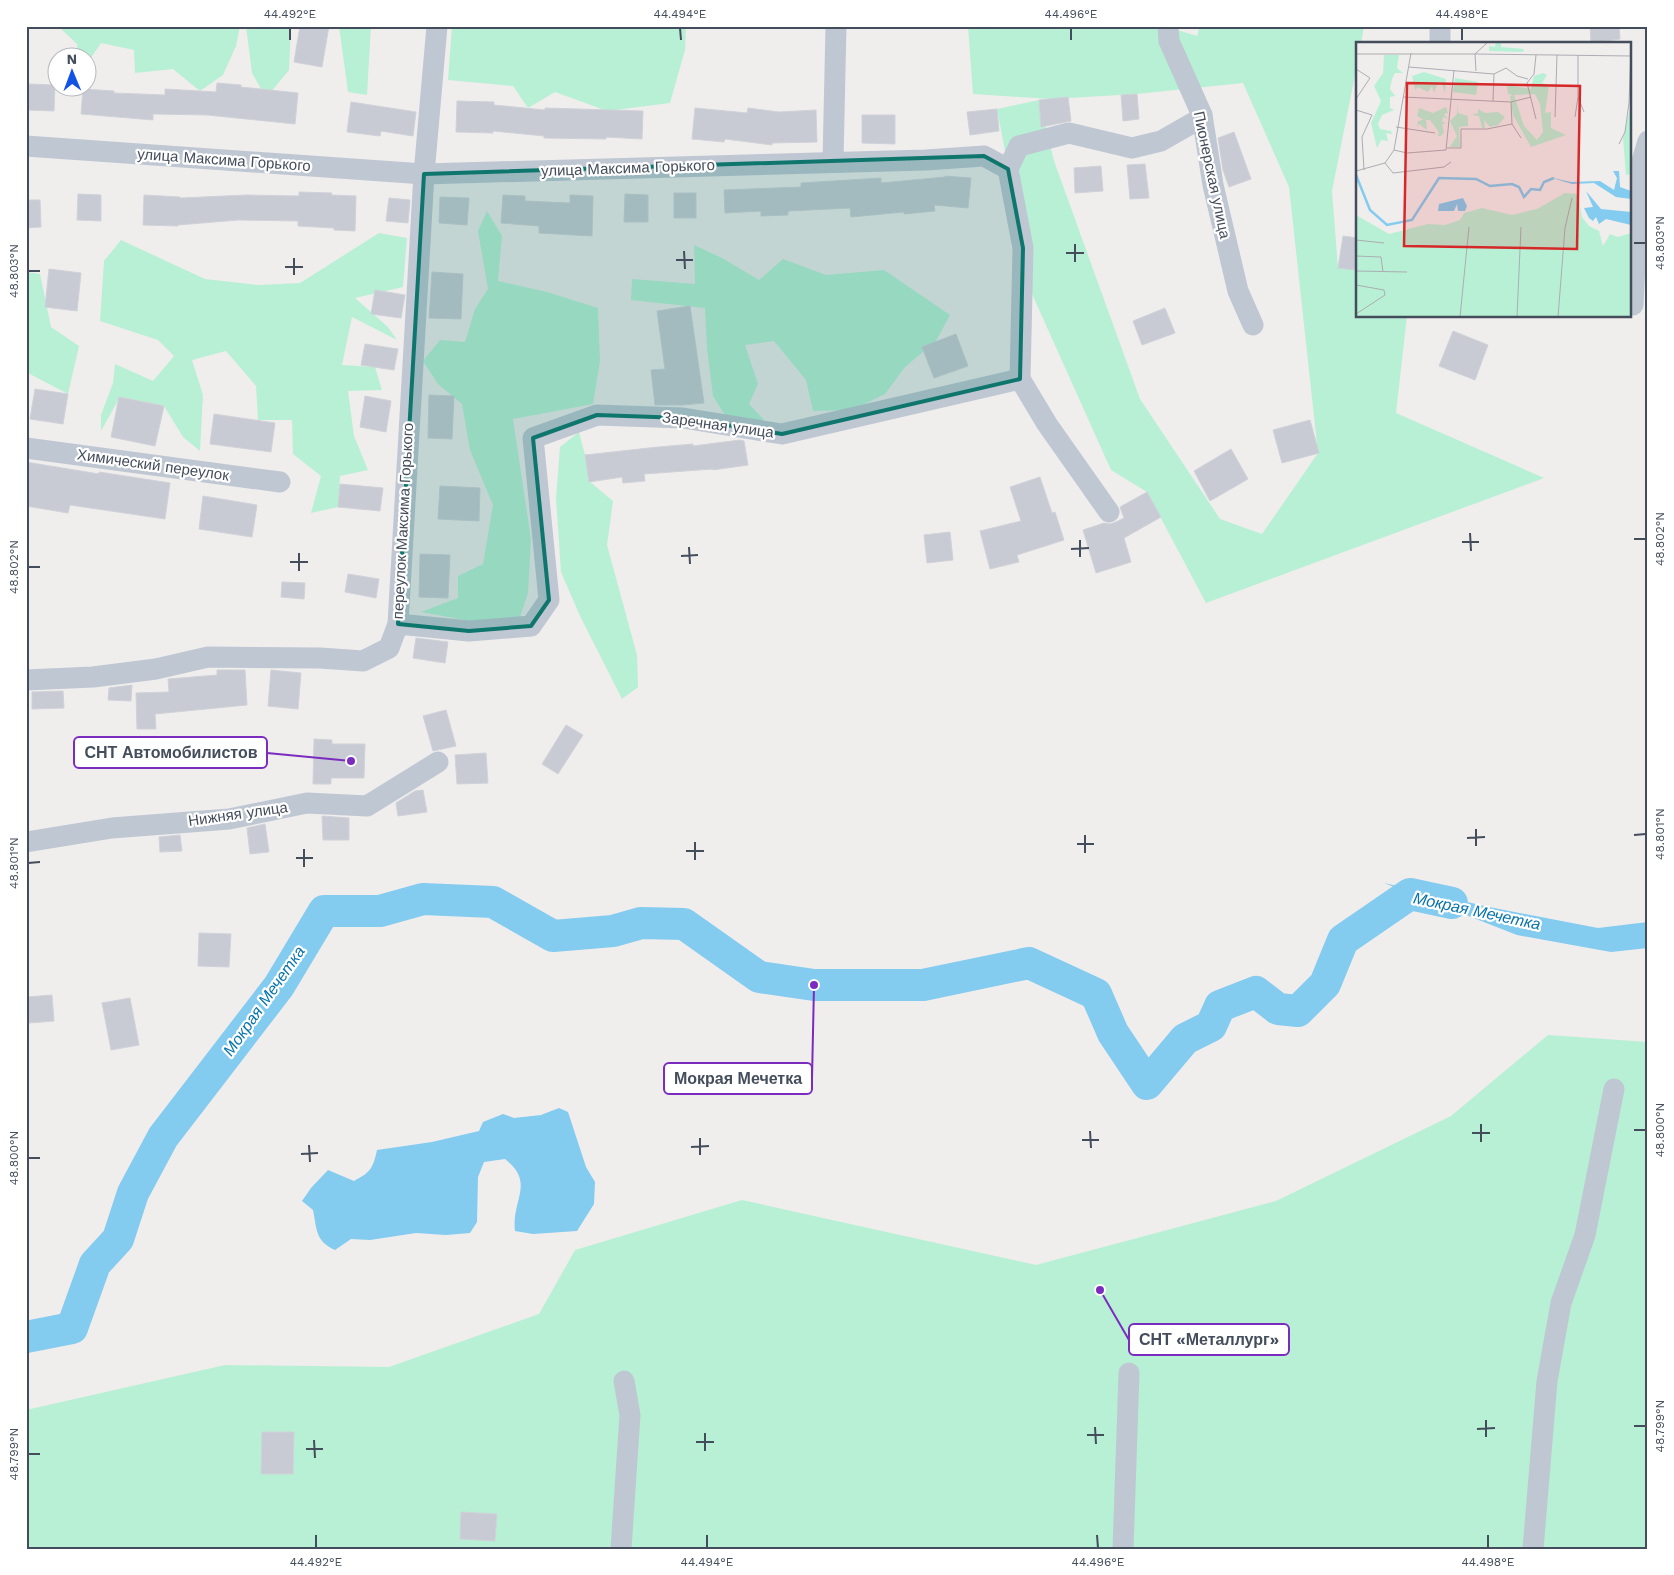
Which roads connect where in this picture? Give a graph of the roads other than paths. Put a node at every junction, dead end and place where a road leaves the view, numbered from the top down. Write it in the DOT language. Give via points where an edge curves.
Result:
graph roads {
  1 [pos="437,26"];
  2 [pos="836,26"];
  3 [pos="1168,26"];
  4 [pos="1440,26"];
  5 [pos="1440,42"];
  6 [pos="1202,115"];
  7 [pos="1648,141"];
  8 [pos="26,146"];
  9 [pos="832,162"];
  10 [pos="1008,169"];
  11 [pos="424,174"];
  12 [pos="1632,304"];
  13 [pos="1253,325"];
  14 [pos="1020,379"];
  15 [pos="26,448"];
  16 [pos="280,482"];
  17 [pos="1109,512"];
  18 [pos="398,624"];
  19 [pos="26,680"];
  20 [pos="438,762"];
  21 [pos="26,842"];
  22 [pos="1614,1089"];
  23 [pos="1129,1373"];
  24 [pos="624,1382"];
  25 [pos="621,1549"];
  26 [pos="1123,1549"];
  27 [pos="1534,1549"];
  1 -- 11 [label="street, переулок Максима Горького"];
  2 -- 9 [label="street"];
  3 -- 6 [label="street, Пионерская улица" via="1169,41"];
  4 -- 5 [label="street"];
  6 -- 10 [label="street" via="1161,141 1132,148 1069,133 1019,146"];
  6 -- 13 [label="street, Пионерская улица" via="1213,185 1238,291"];
  7 -- 12 [label="street" via="1640,168"];
  8 -- 11 [label="street, улица Максима Горького"];
  9 -- 10 [label="street, улица Максима Горького" via="984,156"];
  9 -- 11 [label="street, улица Максима Горького"];
  10 -- 14 [label="street" via="1023,248"];
  11 -- 18 [label="street, переулок Максима Горького"];
  14 -- 17 [label="street" via="1047,424"];
  14 -- 18 [label="street, Заречная улица" via="782,434 682,418 597,415 533,438 549,600 531,626 470,630"];
  15 -- 16 [label="street, Химический переулок"];
  18 -- 19 [label="street, переулок Максима Горького" via="390,648 363,661 208,657 93,677"];
  20 -- 21 [label="street, Нижняя улица" via="367,806 307,803 229,819 112,828"];
  22 -- 27 [label="street" via="1585,1236 1562,1303 1547,1381"];
  23 -- 26 [label="street"];
  24 -- 25 [label="street" via="630,1415"];
}
